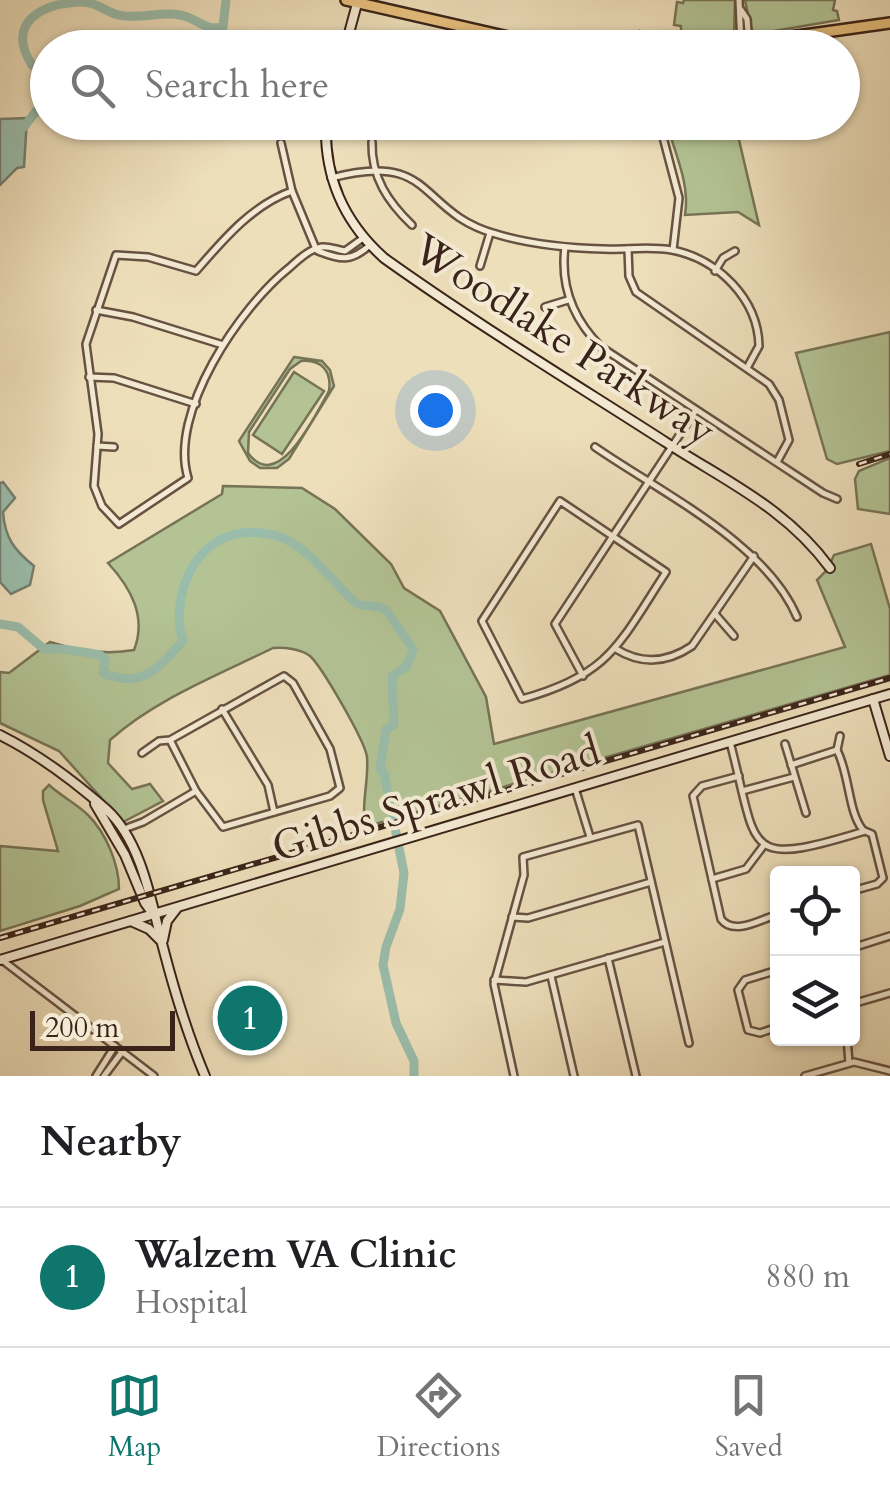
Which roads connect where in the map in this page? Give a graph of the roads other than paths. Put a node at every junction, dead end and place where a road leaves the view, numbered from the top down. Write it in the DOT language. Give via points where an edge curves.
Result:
graph roads {
  1 [pos="346,0"];
  2 [pos="740,0"];
  3 [pos="358,1"];
  4 [pos="890,23"];
  5 [pos="350,30"];
  6 [pos="479,30"];
  7 [pos="746,30"];
  8 [pos="842,30"];
  9 [pos="328,140"];
  10 [pos="664,140"];
  11 [pos="372,142"];
  12 [pos="281,143"];
  13 [pos="374,169"];
  14 [pos="331,178"];
  15 [pos="292,191"];
  16 [pos="412,225"];
  17 [pos="490,233"];
  18 [pos="367,242"];
  19 [pos="565,246"];
  20 [pos="628,249"];
  21 [pos="316,250"];
  22 [pos="672,250"];
  23 [pos="735,251"];
  24 [pos="480,266"];
  25 [pos="714,271"];
  26 [pos="568,300"];
  27 [pos="545,307"];
  28 [pos="96,310"];
  29 [pos="223,345"];
  30 [pos="748,368"];
  31 [pos="89,378"];
  32 [pos="196,404"];
  33 [pos="696,410"];
  34 [pos="97,446"];
  35 [pos="114,447"];
  36 [pos="672,447"];
  37 [pos="595,448"];
  38 [pos="777,463"];
  39 [pos="648,484"];
  40 [pos="837,499"];
  41 [pos="613,537"];
  42 [pos="754,556"];
  43 [pos="830,568"];
  44 [pos="715,614"];
  45 [pos="797,617"];
  46 [pos="734,636"];
  47 [pos="616,649"];
  48 [pos="584,676"];
  49 [pos="890,694"];
  50 [pos="873,699"];
  51 [pos="222,709"];
  52 [pos="0,735"];
  53 [pos="840,736"];
  54 [pos="170,740"];
  55 [pos="730,742"];
  56 [pos="785,744"];
  57 [pos="837,750"];
  58 [pos="142,754"];
  59 [pos="890,756"];
  60 [pos="791,765"];
  61 [pos="738,776"];
  62 [pos="794,776"];
  63 [pos="575,788"];
  64 [pos="742,791"];
  65 [pos="196,792"];
  66 [pos="95,803"];
  67 [pos="274,812"];
  68 [pos="806,814"];
  69 [pos="143,822"];
  70 [pos="121,830"];
  71 [pos="865,832"];
  72 [pos="590,837"];
  73 [pos="130,844"];
  74 [pos="764,846"];
  75 [pos="712,880"];
  76 [pos="651,882"];
  77 [pos="860,889"];
  78 [pos="149,902"];
  79 [pos="177,907"];
  80 [pos="153,914"];
  81 [pos="770,916"];
  82 [pos="512,917"];
  83 [pos="131,921"];
  84 [pos="890,936"];
  85 [pos="666,942"];
  86 [pos="162,945"];
  87 [pos="860,945"];
  88 [pos="17,954"];
  89 [pos="608,958"];
  90 [pos="1,960"];
  91 [pos="770,973"];
  92 [pos="17,974"];
  93 [pos="550,976"];
  94 [pos="494,980"];
  95 [pos="890,993"];
  96 [pos="860,1002"];
  97 [pos="770,1030"];
  98 [pos="689,1043"];
  99 [pos="115,1046"];
  100 [pos="848,1046"];
  101 [pos="122,1052"];
  102 [pos="849,1063"];
  103 [pos="890,1071"];
  104 [pos="96,1076"];
  105 [pos="104,1076"];
  106 [pos="154,1076"];
  107 [pos="205,1076"];
  108 [pos="514,1076"];
  109 [pos="574,1076"];
  110 [pos="636,1076"];
  111 [pos="805,1076"];
  1 -- 3 [label="main road"];
  2 -- 7 [label="street"];
  3 -- 5 [label="main road"];
  3 -- 6 [label="main road"];
  4 -- 8 [label="main road"];
  9 -- 14 [label="main road, Woodlake Parkway"];
  10 -- 22 [label="street" via="679,198"];
  11 -- 13 [label="street"];
  12 -- 15 [label="street"];
  13 -- 14 [label="street"];
  13 -- 16 [label="street" via="389,201"];
  13 -- 17 [label="street" via="408,176 462,220"];
  14 -- 18 [label="main road, Woodlake Parkway"];
  15 -- 21 [label="street"];
  15 -- 28 [label="street" via="247,218 196,271 116,255"];
  17 -- 19 [label="street"];
  17 -- 24 [label="street"];
  18 -- 21 [label="street" via="352,258"];
  18 -- 36 [label="main road, Woodlake Parkway"];
  19 -- 20 [label="street"];
  19 -- 26 [label="street"];
  20 -- 22 [label="street"];
  20 -- 30 [label="street" via="628,276 641,298"];
  21 -- 29 [label="street" via="262,292"];
  22 -- 25 [label="street"];
  23 -- 25 [label="street"];
  25 -- 30 [label="street" via="743,295 756,324 759,346"];
  26 -- 27 [label="street"];
  26 -- 33 [label="street" via="600,347"];
  28 -- 29 [label="street"];
  28 -- 31 [label="street" via="86,344"];
  29 -- 32 [label="street"];
  30 -- 38 [label="street" via="778,400 788,440"];
  31 -- 32 [label="street" via="114,378"];
  31 -- 34 [label="street"];
  32 -- 34 [label="street" via="182,452 188,478 119,524 96,494"];
  33 -- 36 [label="street"];
  33 -- 38 [label="street"];
  34 -- 35 [label="street"];
  36 -- 39 [label="street"];
  36 -- 43 [label="main road, Woodlake Parkway" via="784,517"];
  37 -- 39 [label="street"];
  38 -- 40 [label="street"];
  39 -- 41 [label="street"];
  39 -- 42 [label="street"];
  41 -- 47 [label="street" via="666,572"];
  41 -- 48 [label="street" via="555,624"];
  41 -- 48 [label="street" via="560,501 482,622 522,699"];
  42 -- 44 [label="street"];
  42 -- 45 [label="street"];
  44 -- 46 [label="street"];
  44 -- 47 [label="street" via="692,646 666,659 639,660"];
  47 -- 48 [label="street"];
  49 -- 50 [label="main road, Gibbs Sprawl Road"];
  50 -- 55 [label="main road, Gibbs Sprawl Road"];
  50 -- 59 [label="main road"];
  51 -- 54 [label="street"];
  51 -- 67 [label="street" via="268,785"];
  51 -- 67 [label="street" via="284,676 330,749 340,788"];
  52 -- 66 [label="main road" via="50,763"];
  53 -- 57 [label="street"];
  54 -- 58 [label="street"];
  54 -- 65 [label="street"];
  55 -- 61 [label="street"];
  55 -- 63 [label="main road, Gibbs Sprawl Road"];
  56 -- 60 [label="street"];
  57 -- 60 [label="street"];
  57 -- 71 [label="street" via="852,814"];
  60 -- 62 [label="street"];
  61 -- 64 [label="street"];
  61 -- 75 [label="street" via="693,793"];
  62 -- 64 [label="street"];
  62 -- 68 [label="street"];
  63 -- 72 [label="street"];
  63 -- 79 [label="main road, Gibbs Sprawl Road"];
  64 -- 74 [label="street" via="751,828"];
  65 -- 67 [label="street" via="223,827"];
  65 -- 69 [label="street"];
  66 -- 70 [label="main road"];
  66 -- 78 [label="main road"];
  69 -- 70 [label="street"];
  69 -- 73 [label="street"];
  70 -- 73 [label="main road"];
  71 -- 74 [label="street" via="806,849"];
  71 -- 77 [label="street" via="872,834 882,878"];
  72 -- 76 [label="street" via="638,825"];
  72 -- 82 [label="street" via="523,857"];
  73 -- 78 [label="main road"];
  74 -- 75 [label="street" via="746,869"];
  75 -- 81 [label="street" via="728,927"];
  76 -- 82 [label="street"];
  76 -- 85 [label="street"];
  78 -- 79 [label="main road"];
  78 -- 80 [label="main road"];
  78 -- 83 [label="main road"];
  79 -- 80 [label="main road, Gibbs Sprawl Road"];
  79 -- 86 [label="main road"];
  80 -- 83 [label="main road, Gibbs Sprawl Road"];
  80 -- 86 [label="main road"];
  82 -- 94 [label="street"];
  83 -- 86 [label="main road"];
  83 -- 88 [label="main road, Gibbs Sprawl Road"];
  84 -- 87 [label="street"];
  85 -- 89 [label="street"];
  85 -- 98 [label="street"];
  86 -- 107 [label="main road"];
  88 -- 90 [label="main road, Gibbs Sprawl Road"];
  88 -- 92 [label="street"];
  89 -- 93 [label="street"];
  89 -- 110 [label="street"];
  90 -- 92 [label="street"];
  91 -- 97 [label="street" via="740,984 738,994 748,1030"];
  92 -- 99 [label="street"];
  93 -- 94 [label="street"];
  93 -- 109 [label="street"];
  94 -- 108 [label="street"];
  95 -- 96 [label="street"];
  99 -- 101 [label="street"];
  99 -- 104 [label="street"];
  100 -- 102 [label="street"];
  101 -- 105 [label="street"];
  101 -- 106 [label="street"];
  102 -- 103 [label="street"];
  102 -- 111 [label="street"];
}
